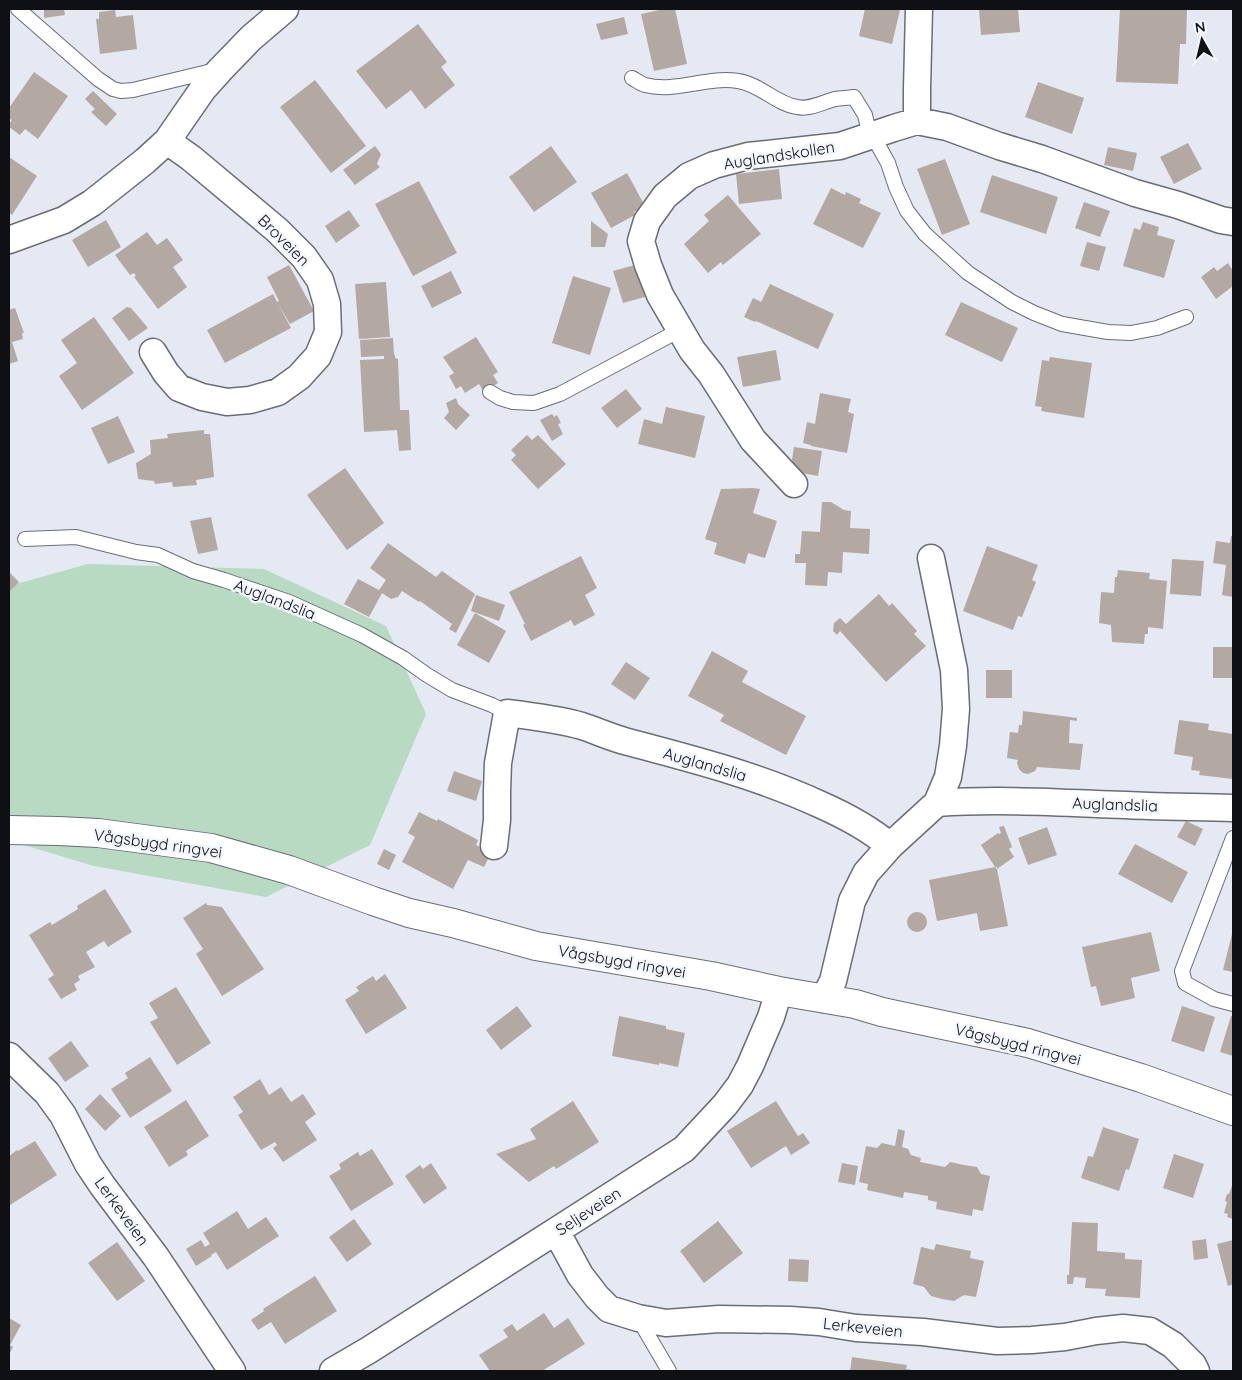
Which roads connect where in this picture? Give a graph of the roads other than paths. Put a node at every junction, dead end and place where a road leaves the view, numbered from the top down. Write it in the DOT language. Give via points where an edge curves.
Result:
graph roads {
  1 [pos="18,9"];
  2 [pos="285,9"];
  3 [pos="919,9"];
  4 [pos="221,69"];
  5 [pos="632,78"];
  6 [pos="917,122"];
  7 [pos="870,136"];
  8 [pos="168,141"];
  9 [pos="1233,222"];
  10 [pos="9,240"];
  11 [pos="1186,317"];
  12 [pos="680,330"];
  13 [pos="153,352"];
  14 [pos="490,392"];
  15 [pos="794,484"];
  16 [pos="25,539"];
  17 [pos="931,558"];
  18 [pos="507,713"];
  19 [pos="937,803"];
  20 [pos="1233,808"];
  21 [pos="9,830"];
  22 [pos="1233,838"];
  23 [pos="494,846"];
  24 [pos="890,846"];
  25 [pos="779,990"];
  26 [pos="824,999"];
  27 [pos="1233,1004"];
  28 [pos="9,1056"];
  29 [pos="1233,1111"];
  30 [pos="556,1231"];
  31 [pos="638,1318"];
  32 [pos="232,1371"];
  33 [pos="333,1371"];
  34 [pos="669,1371"];
  35 [pos="1196,1371"];
  1 -- 4 [label="lane" via="113,89 133,90"];
  2 -- 4 [label="street"];
  3 -- 6 [label="street"];
  4 -- 8 [label="street" via="203,89"];
  5 -- 7 [label="lane" via="644,85 665,88 718,80 738,81 798,108 854,97 865,115"];
  6 -- 7 [label="street, Auglandskollen"];
  6 -- 9 [label="street, Auglandskollen" via="947,127 1135,193"];
  7 -- 11 [label="lane" via="888,163 907,210 925,234 968,274 1012,302 1062,324 1108,332 1131,333 1158,328"];
  7 -- 12 [label="street, Auglandskollen" via="840,146 748,156 714,164 689,176 665,196 647,222 642,241 660,295"];
  8 -- 10 [label="street" via="92,203 64,220"];
  8 -- 13 [label="street, Broveien" via="277,230 304,257 320,280 327,304 328,332 318,356 299,377 278,392 250,400 227,402 179,388"];
  12 -- 14 [label="lane" via="568,390 534,402 513,402"];
  12 -- 15 [label="street, Auglandskollen" via="753,440"];
  16 -- 18 [label="lane, Auglandslia" via="76,537 158,556 193,571 289,602 362,635 452,690"];
  17 -- 19 [label="street" via="954,670 956,709 948,777"];
  18 -- 23 [label="street" via="498,763"];
  18 -- 24 [label="street, Auglandslia" via="582,726 616,739 760,780 846,816"];
  19 -- 20 [label="street, Auglandslia" via="1071,802"];
  19 -- 24 [label="street"];
  21 -- 25 [label="street, Vågsbygd ringvei" via="98,833 211,848 290,870 409,913 536,946"];
  22 -- 27 [label="lane" via="1182,971 1185,983 1214,999"];
  24 -- 26 [label="street" via="866,873 852,901 833,981"];
  25 -- 26 [label="street, Vågsbygd ringvei"];
  25 -- 30 [label="street, Seljeveien" via="750,1066 725,1105 684,1149"];
  26 -- 29 [label="street, Vågsbygd ringvei" via="1028,1043"];
  28 -- 32 [label="street, Lerkeveien" via="47,1093 63,1115 88,1164 156,1257"];
  30 -- 31 [label="street, Lerkeveien" via="580,1274 608,1309"];
  30 -- 33 [label="street, Seljeveien"];
  31 -- 34 [label="lane"];
  31 -- 35 [label="street, Lerkeveien" via="666,1322 790,1320 997,1341 1065,1337 1123,1328 1150,1331 1173,1345"];
}
